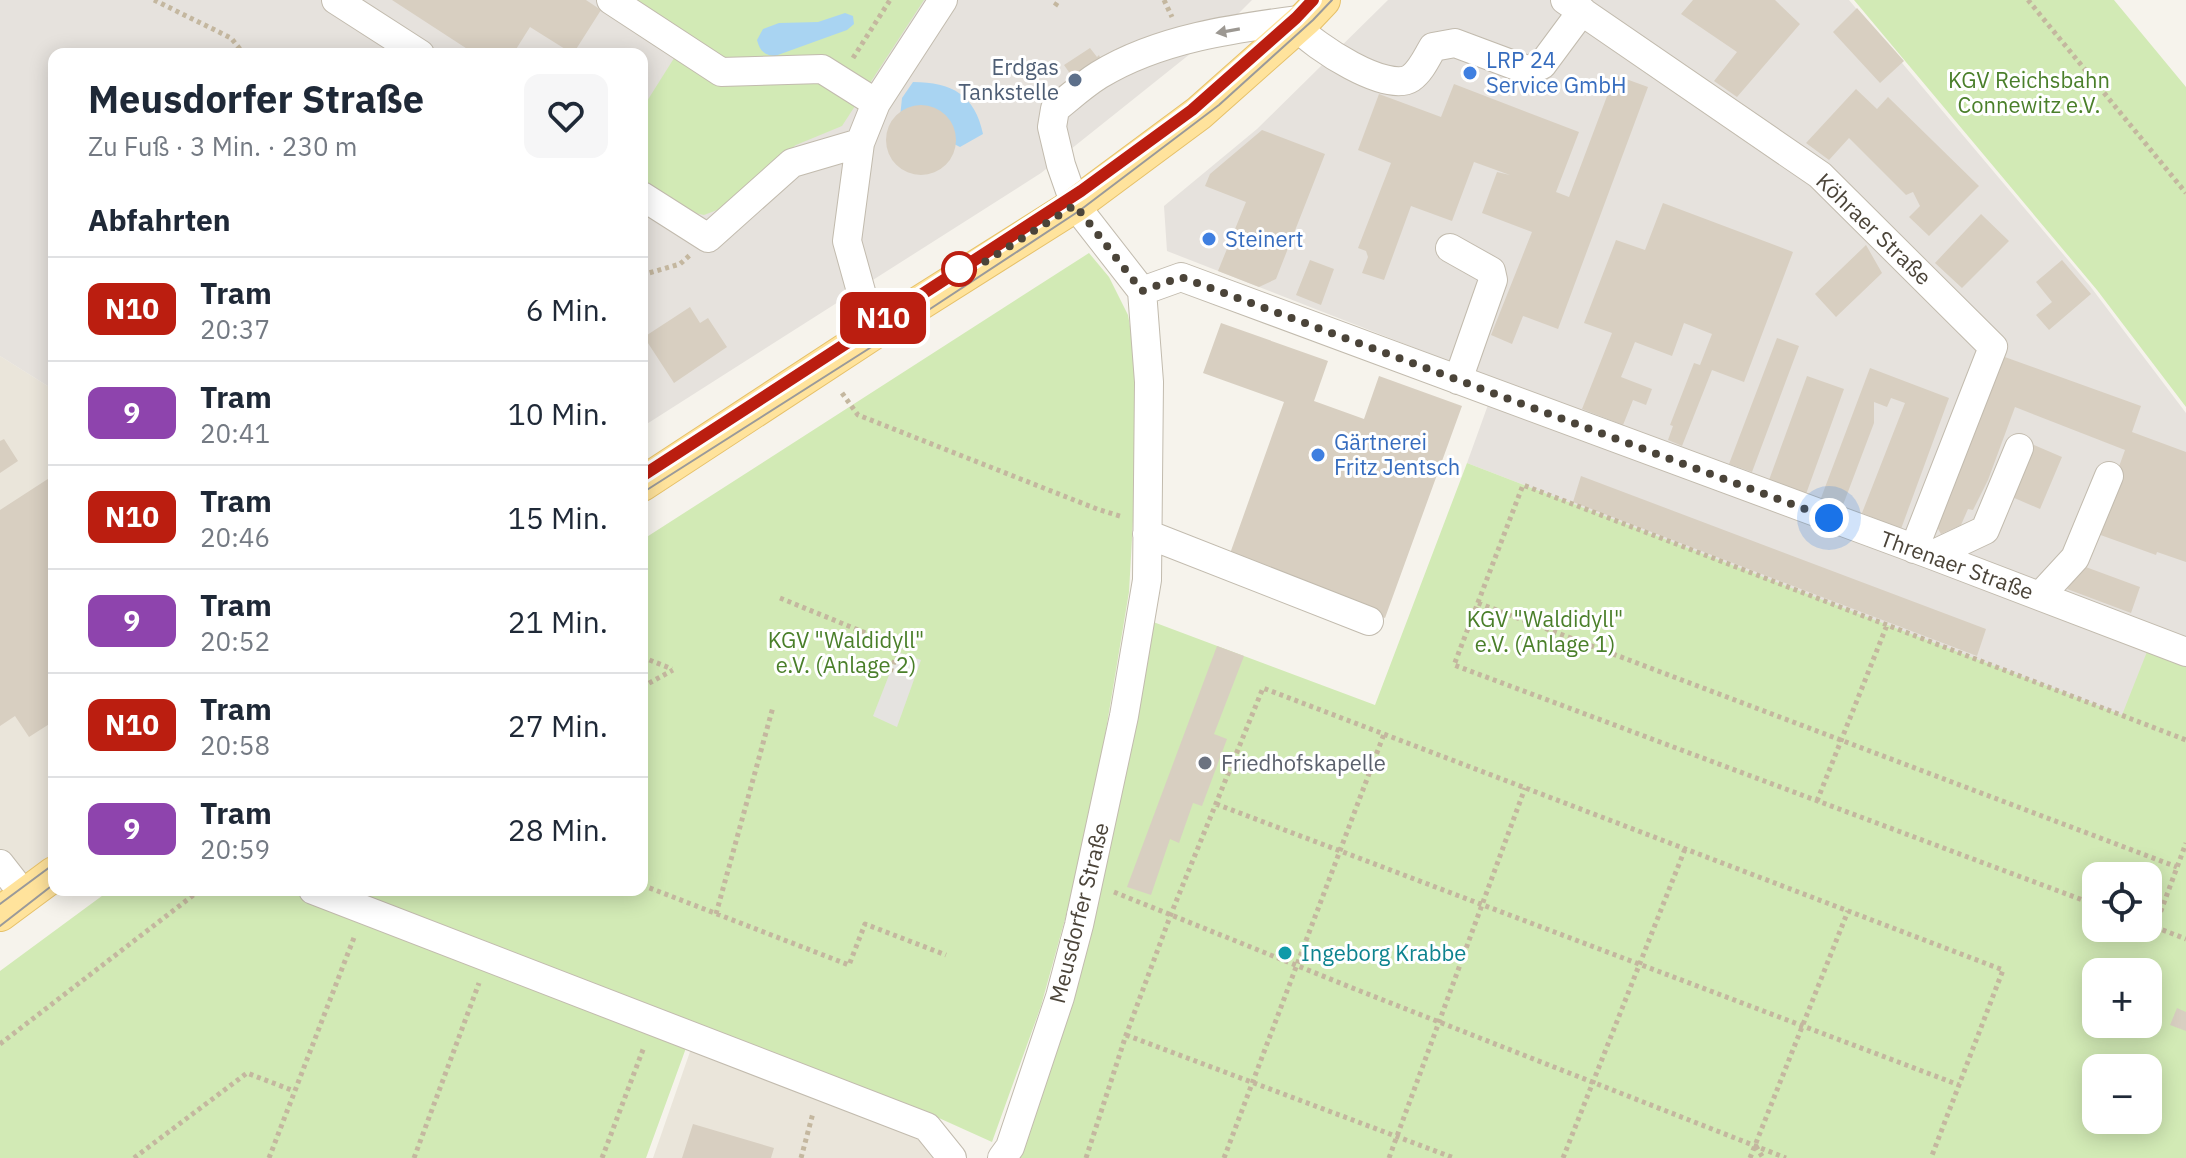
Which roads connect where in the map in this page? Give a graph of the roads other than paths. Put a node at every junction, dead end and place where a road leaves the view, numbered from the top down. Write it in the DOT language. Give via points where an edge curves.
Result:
graph roads {
  1 [pos="336,0"];
  2 [pos="611,0"];
  3 [pos="943,0"];
  4 [pos="1574,6"];
  5 [pos="1308,15"];
  6 [pos="411,48"];
  7 [pos="876,103"];
  8 [pos="860,143"];
  9 [pos="648,200"];
  10 [pos="1075,205"];
  11 [pos="1450,248"];
  12 [pos="1142,291"];
  13 [pos="877,330"];
  14 [pos="1458,380"];
  15 [pos="2019,448"];
  16 [pos="2109,476"];
  17 [pos="648,480"];
  18 [pos="1147,529"];
  19 [pos="1923,552"];
  20 [pos="2040,596"];
  21 [pos="1369,621"];
  22 [pos="2186,652"];
  23 [pos="0,864"];
  24 [pos="48,878"];
  25 [pos="329,896"];
  26 [pos="12,905"];
  27 [pos="952,1158"];
  28 [pos="1002,1158"];
  1 -- 6 [label="street"];
  2 -- 7 [label="street" via="721,72 822,69"];
  3 -- 7 [label="street"];
  4 -- 5 [label="street" via="1542,65 1527,70 1455,43 1433,47 1412,77 1397,83 1339,59"];
  4 -- 19 [label="street, Köhraer Straße" via="1820,175 1993,347"];
  5 -- 10 [label="main road" via="1199,113"];
  5 -- 10 [label="street, one-way" via="1140,54 1099,75 1055,109 1052,127"];
  7 -- 8 [label="street"];
  8 -- 9 [label="street" via="792,163 708,238"];
  8 -- 13 [label="street" via="847,241"];
  10 -- 12 [label="street"];
  10 -- 13 [label="main road"];
  11 -- 14 [label="street" via="1491,271 1493,280"];
  12 -- 14 [label="street, Threnaer Straße" via="1181,277"];
  12 -- 18 [label="street, Meusdorfer Straße" via="1149,382"];
  13 -- 17 [label="main road"];
  14 -- 19 [label="street, Threnaer Straße"];
  15 -- 19 [label="street" via="1985,530"];
  16 -- 20 [label="street" via="2075,558"];
  18 -- 21 [label="street"];
  18 -- 28 [label="street, Meusdorfer Straße" via="1147,580 1094,861 1060,997"];
  19 -- 20 [label="street, Threnaer Straße"];
  20 -- 22 [label="street, Threnaer Straße"];
  23 -- 26 [label="street"];
  24 -- 26 [label="main road"];
  25 -- 27 [label="street" via="927,1127"];
}
